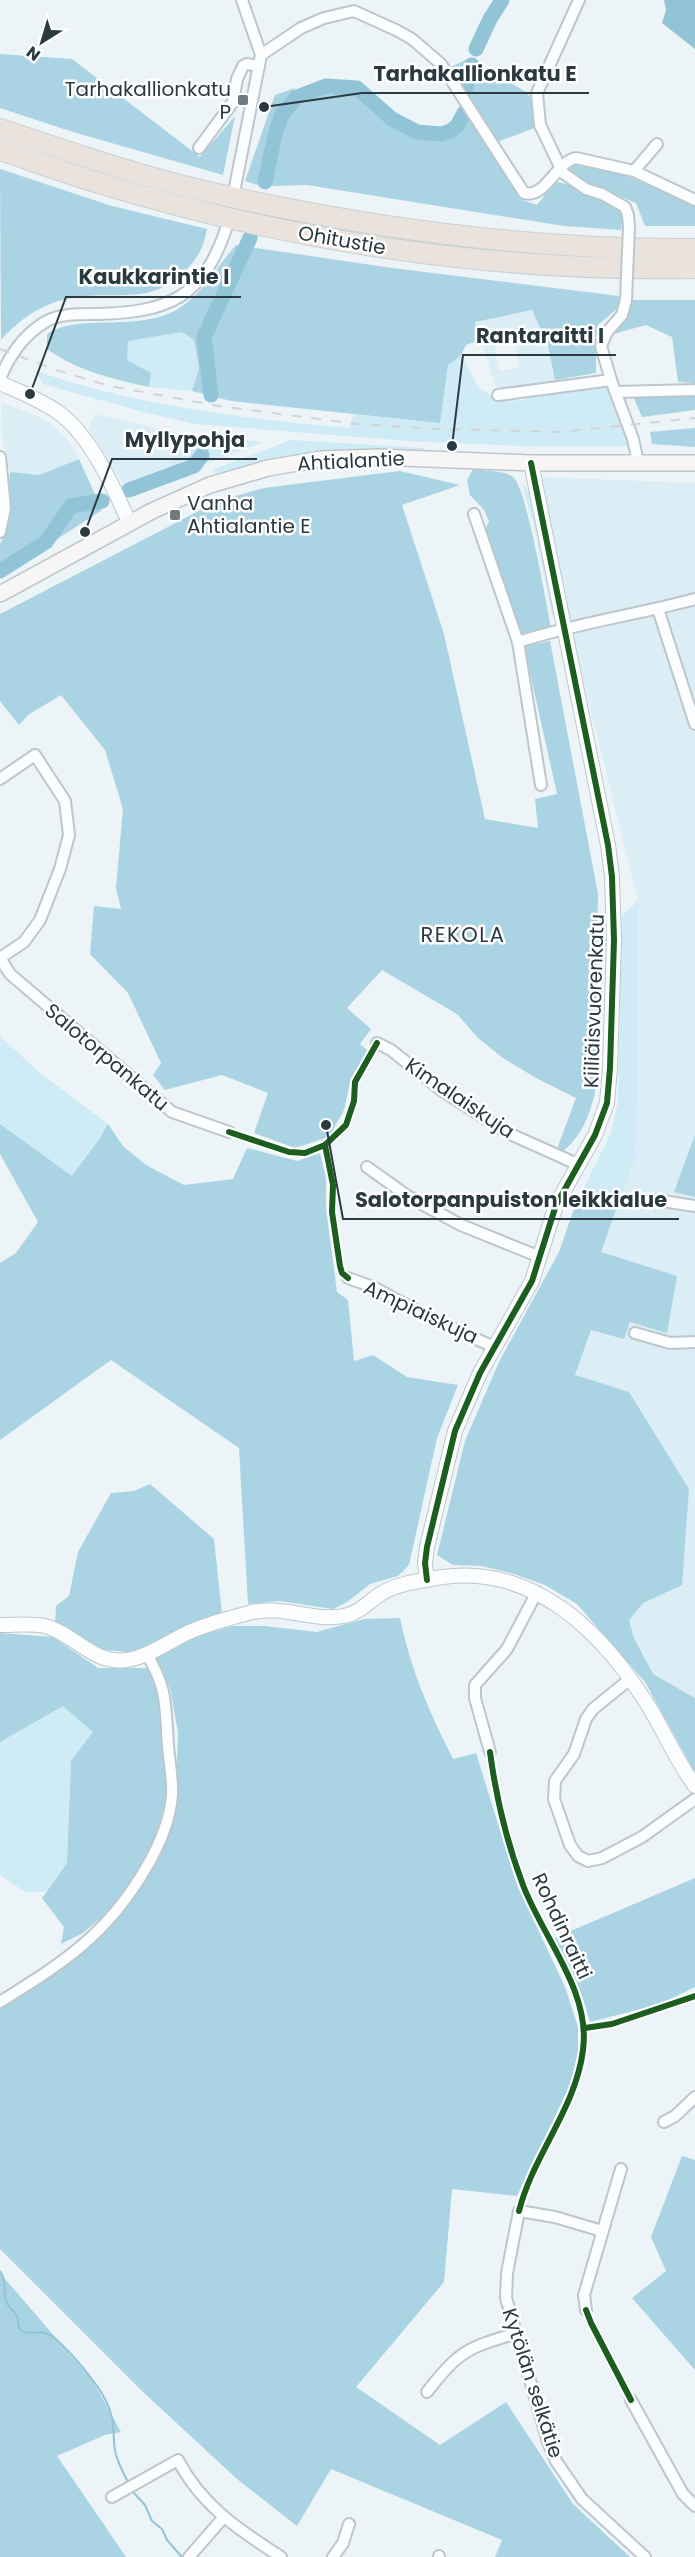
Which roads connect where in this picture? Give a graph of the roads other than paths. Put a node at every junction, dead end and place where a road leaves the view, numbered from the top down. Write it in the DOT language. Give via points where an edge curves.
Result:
graph roads {
  1 [pos="243,0"];
  2 [pos="579,0"];
  3 [pos="352,5"];
  4 [pos="260,61"];
  5 [pos="0,129"];
  6 [pos="657,144"];
  7 [pos="198,148"];
  8 [pos="0,150"];
  9 [pos="559,167"];
  10 [pos="634,171"];
  11 [pos="235,187"];
  12 [pos="695,200"];
  13 [pos="226,226"];
  14 [pos="695,249"];
  15 [pos="695,268"];
  16 [pos="611,380"];
  17 [pos="0,381"];
  18 [pos="695,390"];
  19 [pos="617,392"];
  20 [pos="498,394"];
  21 [pos="0,457"];
  22 [pos="638,462"];
  23 [pos="531,463"];
  24 [pos="695,463"];
  25 [pos="474,514"];
  26 [pos="129,522"];
  27 [pos="0,532"];
  28 [pos="0,594"];
  29 [pos="695,599"];
  30 [pos="658,609"];
  31 [pos="564,627"];
  32 [pos="518,642"];
  33 [pos="695,724"];
  34 [pos="0,779"];
  35 [pos="542,785"];
  36 [pos="0,958"];
  37 [pos="377,1043"];
  38 [pos="229,1132"];
  39 [pos="578,1164"];
  40 [pos="367,1167"];
  41 [pos="656,1200"];
  42 [pos="695,1206"];
  43 [pos="540,1257"];
  44 [pos="348,1278"];
  45 [pos="635,1333"];
  46 [pos="695,1342"];
  47 [pos="494,1347"];
  48 [pos="427,1580"];
  49 [pos="537,1592"];
  50 [pos="0,1625"];
  51 [pos="146,1653"];
  52 [pos="630,1679"];
  53 [pos="490,1752"];
  54 [pos="695,1786"];
  55 [pos="695,1799"];
  56 [pos="0,2002"];
  57 [pos="695,2097"];
  58 [pos="664,2122"];
  59 [pos="621,2169"];
  60 [pos="602,2231"];
  61 [pos="586,2310"];
  62 [pos="517,2333"];
  63 [pos="427,2392"];
  64 [pos="630,2400"];
  65 [pos="112,2497"];
  66 [pos="695,2506"];
  67 [pos="223,2518"];
  68 [pos="350,2524"];
  69 [pos="189,2557"];
  70 [pos="281,2557"];
  71 [pos="333,2557"];
  72 [pos="645,2557"];
  1 -- 4 [label="street"];
  2 -- 9 [label="street" via="537,93 540,125"];
  3 -- 4 [label="street" via="301,28"];
  3 -- 9 [label="street" via="412,39 441,64 524,193 535,192"];
  4 -- 7 [label="street" via="243,66 233,102"];
  4 -- 11 [label="street"];
  5 -- 14 [label="highway, Ohitustie" via="202,190 304,212 522,244"];
  6 -- 10 [label="street"];
  8 -- 15 [label="highway, Ohitustie" via="192,208 410,252 520,264"];
  9 -- 10 [label="street" via="576,158"];
  9 -- 16 [label="street, bridge" via="571,180 625,207 629,227 626,300 622,315 601,346"];
  10 -- 12 [label="street"];
  13 -- 17 [label="street" via="207,272 192,288 151,309 63,316 46,321 12,354"];
  16 -- 19 [label="street"];
  16 -- 20 [label="street"];
  17 -- 26 [label="street" via="52,408 76,428"];
  18 -- 19 [label="street"];
  19 -- 22 [label="street"];
  21 -- 27 [label="street" via="5,508"];
  22 -- 23 [label="main road, Ahtialantie"];
  22 -- 24 [label="main road, Ahtialantie"];
  23 -- 26 [label="main road, Ahtialantie" via="379,457 321,459 268,468 210,485"];
  23 -- 31 [label="street, Kiiliäisvuorenkatu"];
  25 -- 32 [label="street"];
  26 -- 28 [label="main road, Ahtialantie"];
  29 -- 30 [label="street"];
  30 -- 31 [label="street"];
  30 -- 33 [label="street"];
  31 -- 32 [label="street"];
  31 -- 39 [label="street, Kiiliäisvuorenkatu" via="608,845 614,909 607,1103"];
  32 -- 35 [label="street"];
  34 -- 36 [label="street" via="35,755 65,801 69,835 40,920 24,942"];
  36 -- 38 [label="street, Salotorpankatu" via="10,974 172,1113"];
  37 -- 39 [label="street, Kimalaiskuja" via="508,1133"];
  39 -- 43 [label="street, Kiiliäisvuorenkatu" via="556,1205"];
  40 -- 43 [label="street" via="409,1197 461,1225"];
  41 -- 42 [label="street"];
  43 -- 47 [label="street, Kiiliäisvuorenkatu" via="532,1281"];
  44 -- 47 [label="street, Ampiaiskuja"];
  45 -- 46 [label="street" via="670,1342"];
  47 -- 48 [label="street, Kiiliäisvuorenkatu" via="455,1431 427,1547"];
  48 -- 49 [label="street" via="482,1578"];
  48 -- 51 [label="street" via="390,1589 355,1613 327,1617 254,1611 190,1632"];
  49 -- 52 [label="street" via="586,1628"];
  49 -- 53 [label="street" via="507,1649 475,1685"];
  50 -- 51 [label="street" via="46,1627 93,1655 112,1661 130,1660"];
  51 -- 56 [label="street" via="164,1689 172,1795 160,1844 112,1919 60,1963"];
  52 -- 54 [label="street"];
  52 -- 55 [label="street" via="593,1709 574,1754 555,1781 554,1799 570,1845 588,1861 602,1858 642,1837"];
  57 -- 58 [label="street"];
  59 -- 60 [label="street"];
  60 -- 61 [label="street" via="584,2295"];
  60 -- 62 [label="street, Kytölän selkätie" via="519,2211 505,2285"];
  62 -- 63 [label="street" via="459,2355"];
  62 -- 72 [label="street, Kytölän selkätie" via="556,2461 588,2506"];
  64 -- 66 [label="street" via="683,2494"];
  65 -- 67 [label="street" via="178,2460 196,2490"];
  67 -- 69 [label="street"];
  67 -- 70 [label="street"];
  68 -- 71 [label="street"];
}
